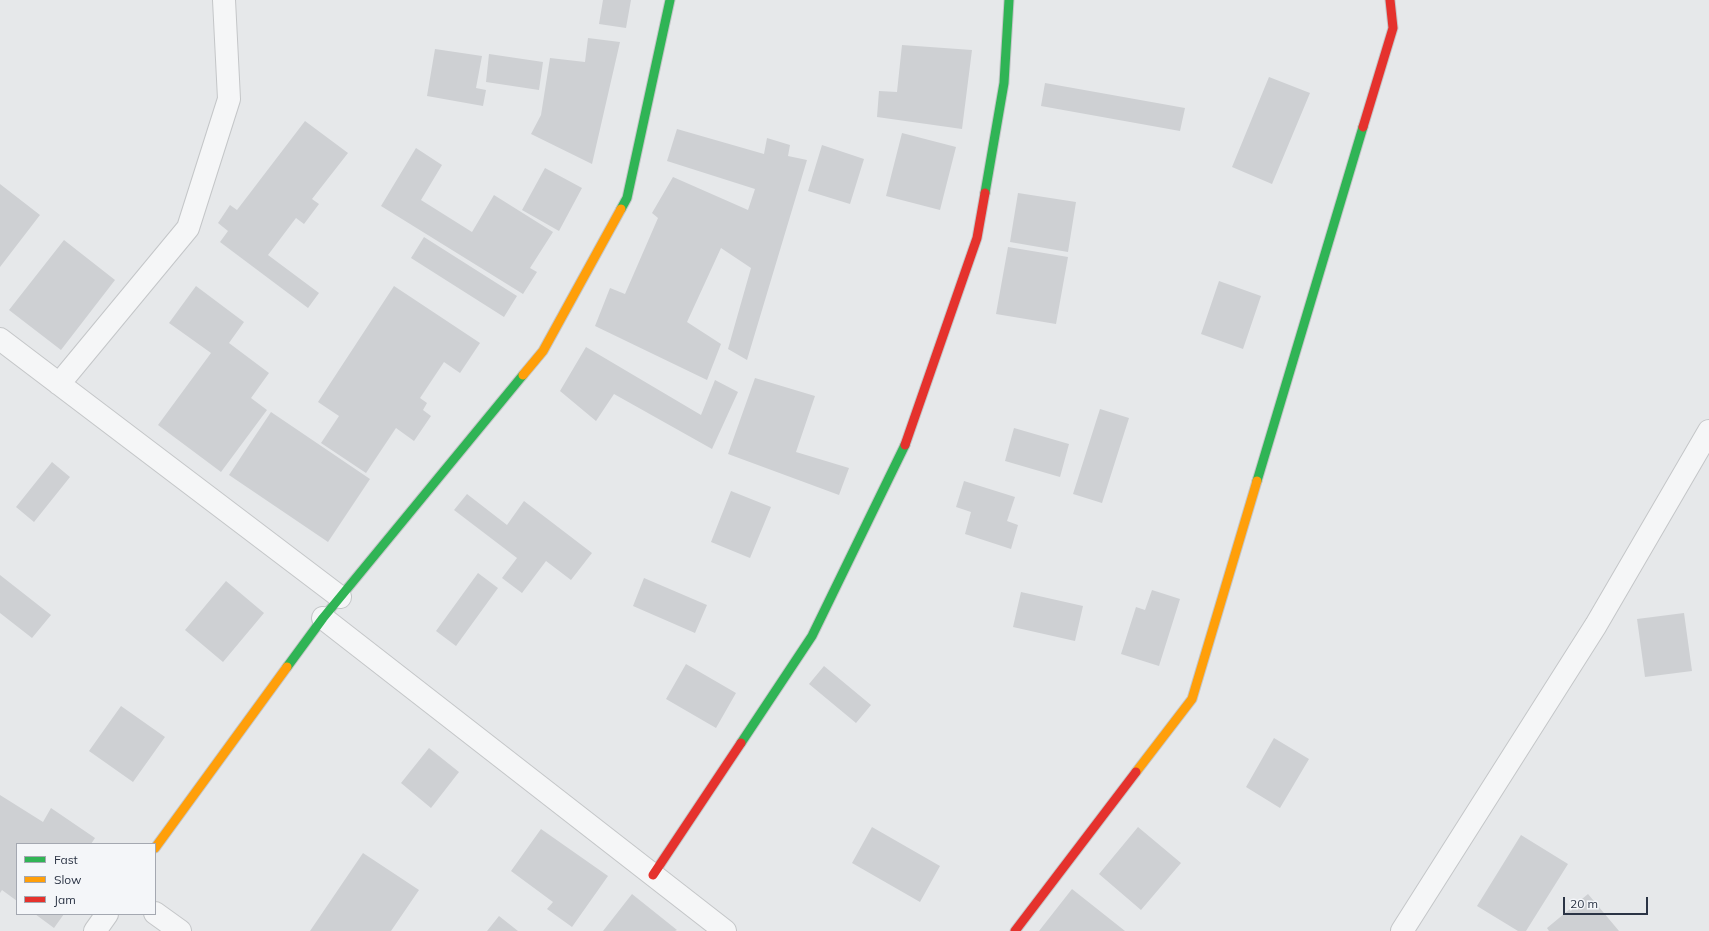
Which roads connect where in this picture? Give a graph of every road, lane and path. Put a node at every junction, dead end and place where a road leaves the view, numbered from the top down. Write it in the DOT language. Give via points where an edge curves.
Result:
graph roads {
  1 [pos="224,0"];
  2 [pos="670,0"];
  3 [pos="1009,0"];
  4 [pos="1390,0"];
  5 [pos="0,339"];
  6 [pos="59,384"];
  7 [pos="1709,431"];
  8 [pos="340,597"];
  9 [pos="323,618"];
  10 [pos="156,847"];
  11 [pos="653,875"];
  12 [pos="156,914"];
  13 [pos="106,915"];
  14 [pos="95,931"];
  15 [pos="180,931"];
  16 [pos="726,931"];
  17 [pos="1015,931"];
  18 [pos="1402,931"];
  1 -- 6 [label="street" via="229,99 188,228"];
  2 -- 8 [label="street" via="627,198 543,351"];
  3 -- 11 [label="street" via="1004,83 977,238 902,454 812,636"];
  4 -- 17 [label="street" via="1393,28 1192,699"];
  5 -- 6 [label="street"];
  6 -- 8 [label="street"];
  7 -- 18 [label="street" via="1596,626"];
  8 -- 9 [label="street"];
  9 -- 10 [label="street"];
  9 -- 11 [label="street"];
  11 -- 16 [label="street"];
  12 -- 15 [label="street"];
  13 -- 14 [label="street"];
}
